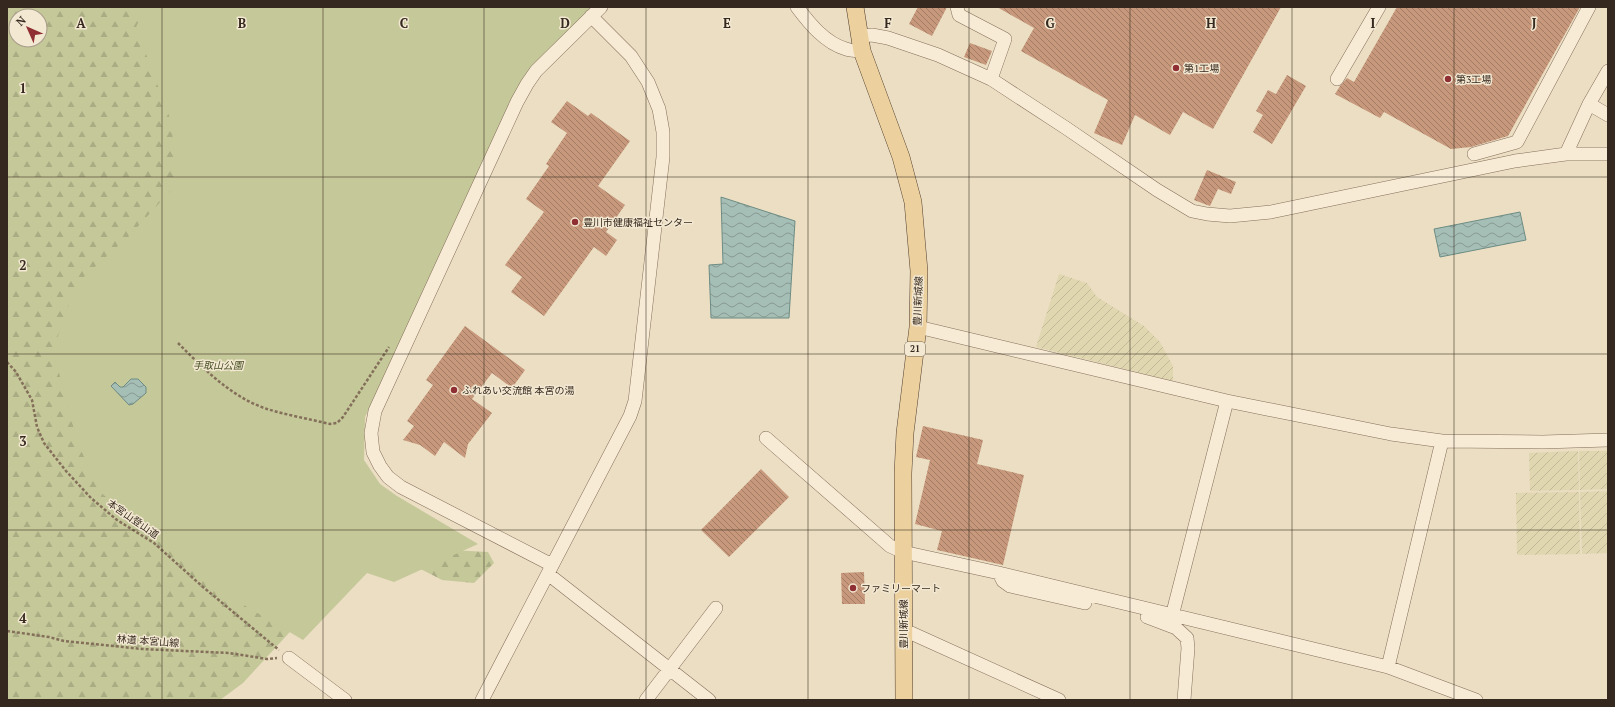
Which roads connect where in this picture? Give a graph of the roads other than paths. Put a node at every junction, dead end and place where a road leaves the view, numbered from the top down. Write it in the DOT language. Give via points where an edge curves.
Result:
graph roads {
  1 [pos="601,7"];
  2 [pos="797,7"];
  3 [pos="854,7"];
  4 [pos="957,7"];
  5 [pos="1379,7"];
  6 [pos="1589,7"];
  7 [pos="591,16"];
  8 [pos="860,43"];
  9 [pos="1608,71"];
  10 [pos="991,79"];
  11 [pos="1337,79"];
  12 [pos="1589,104"];
  13 [pos="1608,115"];
  14 [pos="1474,154"];
  15 [pos="1566,154"];
  16 [pos="1608,154"];
  17 [pos="918,327"];
  18 [pos="1227,401"];
  19 [pos="766,438"];
  20 [pos="1608,440"];
  21 [pos="1442,441"];
  22 [pos="903,552"];
  23 [pos="550,569"];
  24 [pos="999,573"];
  25 [pos="716,608"];
  26 [pos="1172,616"];
  27 [pos="903,633"];
  28 [pos="289,658"];
  29 [pos="1388,667"];
  30 [pos="669,670"];
  31 [pos="1031,694"];
  32 [pos="345,700"];
  33 [pos="482,700"];
  34 [pos="646,700"];
  35 [pos="709,700"];
  36 [pos="904,700"];
  37 [pos="1059,700"];
  38 [pos="1184,700"];
  39 [pos="1476,700"];
  1 -- 7 [label="street"];
  2 -- 8 [label="street" via="810,24 832,42 846,50"];
  3 -- 8 [label="main road, 豊川新城線 / 21"];
  4 -- 10 [label="street" via="959,15 1005,39"];
  5 -- 11 [label="street"];
  6 -- 14 [label="street" via="1517,142"];
  7 -- 23 [label="street" via="631,56 648,82 659,109 663,132 663,157 635,401 630,416"];
  7 -- 23 [label="street" via="536,71 517,102 375,411 371,433 373,452 380,466 388,477 401,487"];
  8 -- 10 [label="street" via="872,35 888,38 938,55"];
  8 -- 17 [label="main road, 豊川新城線 / 21" via="901,157 913,202 919,271"];
  9 -- 12 [label="street"];
  10 -- 15 [label="street" via="1157,190 1192,211 1207,214 1230,216 1271,212 1507,162"];
  12 -- 13 [label="street"];
  12 -- 15 [label="street"];
  15 -- 16 [label="street"];
  17 -- 18 [label="street"];
  17 -- 22 [label="main road, 豊川新城線 / 21" via="905,433"];
  18 -- 21 [label="street" via="1391,434"];
  18 -- 26 [label="street"];
  19 -- 22 [label="street" via="890,546"];
  20 -- 21 [label="street"];
  21 -- 29 [label="street"];
  22 -- 24 [label="street"];
  22 -- 27 [label="main road, 豊川新城線 / 21"];
  23 -- 30 [label="street"];
  23 -- 33 [label="street"];
  24 -- 26 [label="street"];
  24 -- 38 [label="street" via="1003,581 1010,586 1154,619 1176,628 1187,638"];
  25 -- 30 [label="street"];
  26 -- 29 [label="street"];
  27 -- 31 [label="street" via="911,633"];
  27 -- 36 [label="main road, 豊川新城線 / 21"];
  28 -- 32 [label="street"];
  29 -- 39 [label="street"];
  30 -- 34 [label="street"];
  30 -- 35 [label="street"];
  31 -- 37 [label="street"];
}
